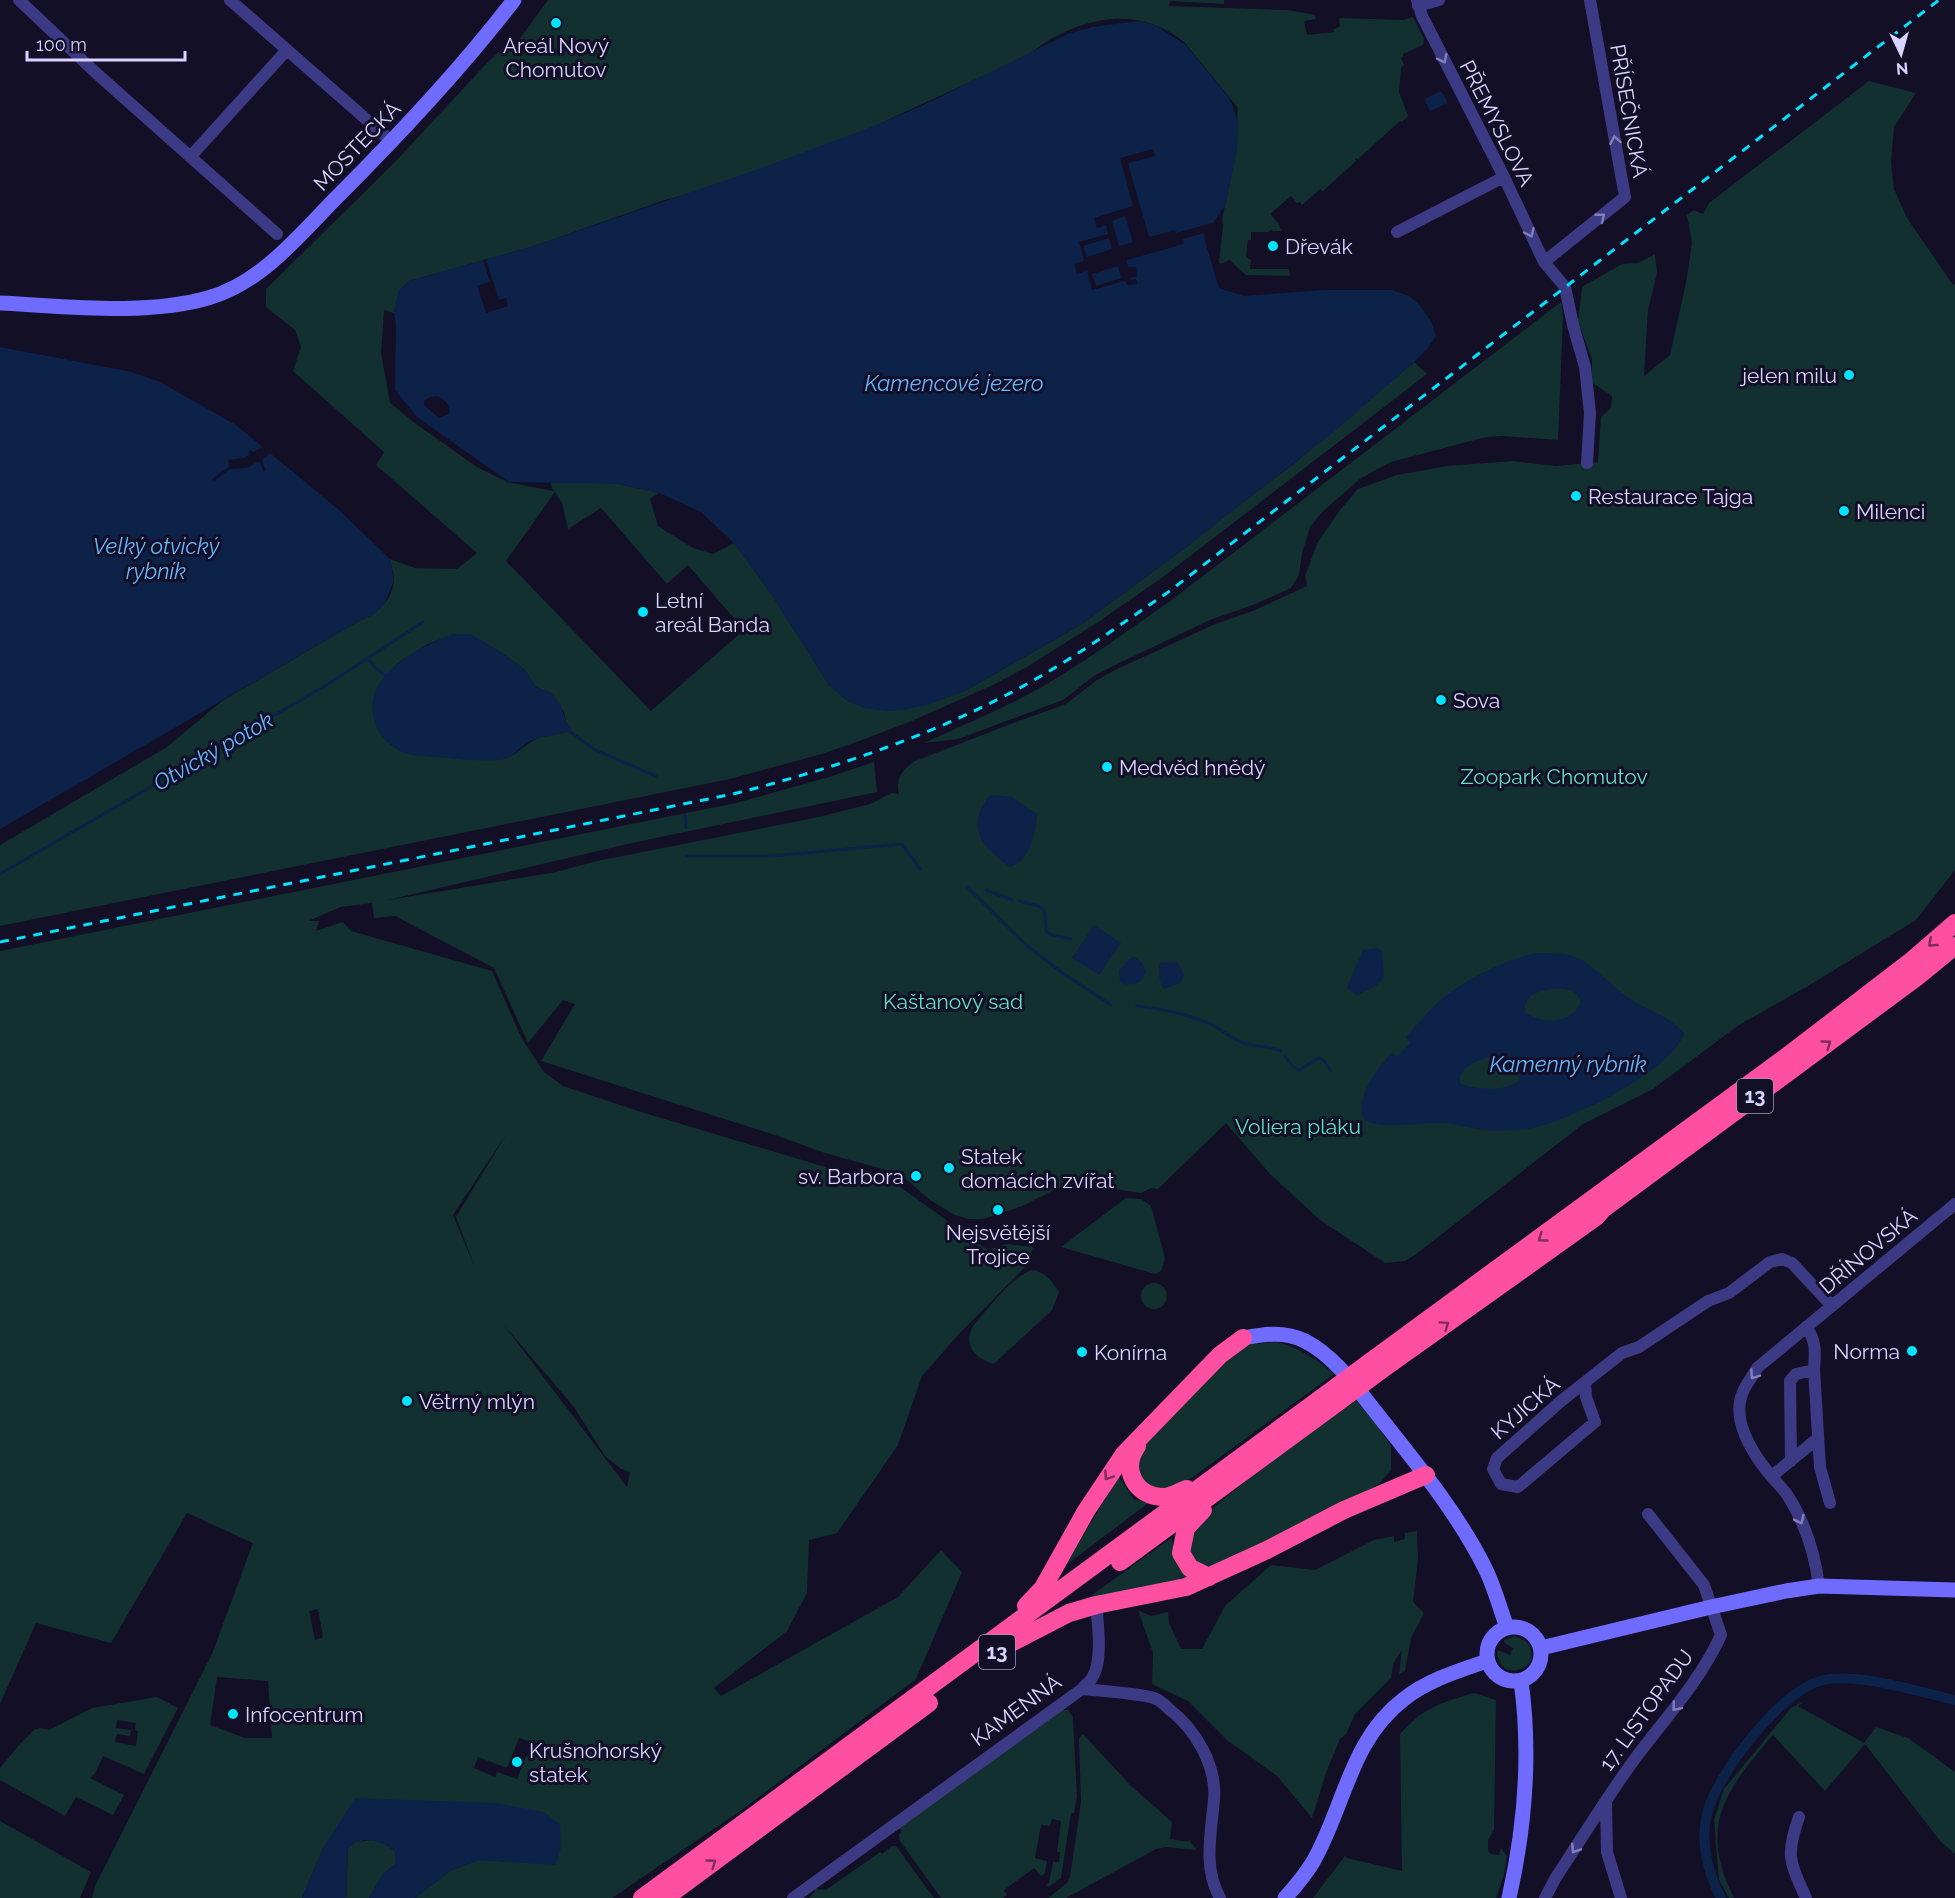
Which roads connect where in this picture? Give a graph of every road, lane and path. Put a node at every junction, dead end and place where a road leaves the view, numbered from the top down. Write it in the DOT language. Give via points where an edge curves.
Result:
graph roads {
  1 [pos="19,0"];
  2 [pos="230,0"];
  3 [pos="514,0"];
  4 [pos="1438,0"];
  5 [pos="1590,0"];
  6 [pos="1417,3"];
  7 [pos="286,51"];
  8 [pos="391,141"];
  9 [pos="191,156"];
  10 [pos="1504,177"];
  11 [pos="1397,232"];
  12 [pos="277,234"];
  13 [pos="1544,262"];
  14 [pos="0,303"];
  15 [pos="1587,463"];
  16 [pos="1955,923"];
  17 [pos="1955,946"];
  18 [pos="1955,1204"];
  19 [pos="1832,1306"];
  20 [pos="1801,1331"];
  21 [pos="1243,1338"];
  22 [pos="1375,1366"];
  23 [pos="1814,1370"];
  24 [pos="1585,1382"];
  25 [pos="1325,1404"];
  26 [pos="1146,1432"];
  27 [pos="1817,1439"];
  28 [pos="1791,1461"];
  29 [pos="1238,1474"];
  30 [pos="1426,1475"];
  31 [pos="1772,1476"];
  32 [pos="1210,1479"];
  33 [pos="1830,1503"];
  34 [pos="1648,1514"];
  35 [pos="1209,1577"];
  36 [pos="1820,1586"];
  37 [pos="1955,1590"];
  38 [pos="1096,1605"];
  39 [pos="1711,1607"];
  40 [pos="1507,1628"];
  41 [pos="1002,1641"];
  42 [pos="1541,1648"];
  43 [pos="1487,1661"];
  44 [pos="1521,1681"];
  45 [pos="1082,1689"];
  46 [pos="1606,1802"];
  47 [pos="1799,1817"];
  48 [pos="642,1898"];
  49 [pos="665,1898"];
  50 [pos="793,1898"];
  51 [pos="1220,1898"];
  52 [pos="1285,1898"];
  53 [pos="1509,1898"];
  54 [pos="1545,1898"];
  55 [pos="1621,1898"];
  56 [pos="1806,1898"];
  1 -- 9 [label="street"];
  2 -- 7 [label="street"];
  3 -- 8 [label="street, MOSTECKÁ"];
  4 -- 6 [label="street"];
  13 -- 5 [label="street, PŘÍSEČNICKÁ, one-way" via="1625,197"];
  6 -- 10 [label="street, PŘEMYSLOVA, one-way"];
  7 -- 8 [label="street"];
  7 -- 9 [label="street"];
  8 -- 14 [label="street, MOSTECKÁ" via="260,271 210,297 137,307"];
  9 -- 12 [label="street"];
  10 -- 11 [label="street"];
  10 -- 13 [label="street, PŘEMYSLOVA, one-way"];
  13 -- 15 [label="street, PŘEMYSLOVA" via="1566,287 1585,367 1590,413"];
  16 -- 22 [label="highway, 13, one-way" via="1790,1054"];
  22 -- 17 [label="highway, 13, one-way" via="1596,1218"];
  18 -- 19 [label="street, DŘÍNOVSKÁ"];
  19 -- 20 [label="street, DŘÍNOVSKÁ"];
  19 -- 24 [label="street, KYJICKÁ" via="1792,1263 1782,1259 1770,1262 1728,1293 1708,1301 1639,1347 1622,1353"];
  20 -- 23 [label="street" via="1813,1336"];
  20 -- 31 [label="street, DŘÍNOVSKÁ, one-way" via="1757,1368 1742,1393 1739,1416 1747,1443"];
  21 -- 26 [label="highway" via="1220,1355"];
  21 -- 30 [label="street" via="1288,1335 1318,1350 1334,1363"];
  22 -- 25 [label="highway, 13, bridge"];
  23 -- 27 [label="street"];
  23 -- 28 [label="street" via="1796,1374 1790,1381"];
  24 -- 24 [label="street, KYJICKÁ" via="1497,1458 1493,1469 1501,1484 1518,1487 1595,1422"];
  25 -- 29 [label="highway, 13"];
  25 -- 32 [label="highway, 13"];
  26 -- 32 [label="highway" via="1132,1453 1129,1466 1142,1491 1166,1497"];
  26 -- 41 [label="highway, one-way" via="1110,1473 1043,1588"];
  27 -- 28 [label="street"];
  27 -- 33 [label="street"];
  28 -- 31 [label="street"];
  29 -- 35 [label="highway" via="1186,1528 1181,1552 1190,1568"];
  29 -- 41 [label="highway, 13"];
  30 -- 35 [label="highway" via="1344,1510"];
  30 -- 40 [label="street" via="1486,1569"];
  31 -- 36 [label="street, DŘÍNOVSKÁ, one-way" via="1787,1494 1803,1525"];
  32 -- 41 [label="highway, 13"];
  34 -- 39 [label="street" via="1704,1584"];
  35 -- 38 [label="highway" via="1186,1587"];
  36 -- 37 [label="street, 17. LISTOPADU"];
  36 -- 39 [label="street, 17. LISTOPADU"];
  38 -- 41 [label="highway"];
  38 -- 45 [label="street" via="1097,1665 1093,1678"];
  39 -- 42 [label="street, 17. LISTOPADU"];
  39 -- 46 [label="street, 17. LISTOPADU, one-way" via="1720,1635 1710,1659"];
  40 -- 42 [label="street" via="1524,1629 1538,1640"];
  40 -- 43 [label="street" via="1488,1644"];
  41 -- 48 [label="highway, 13"];
  49 -- 41 [label="highway, 13, one-way"];
  42 -- 44 [label="street" via="1540,1665"];
  43 -- 44 [label="street" via="1504,1680"];
  43 -- 52 [label="street" via="1427,1684 1386,1714 1358,1755 1313,1862"];
  44 -- 53 [label="street" via="1526,1715 1524,1809"];
  45 -- 50 [label="street, KAMENNÁ"];
  45 -- 51 [label="street, KAMENNÁ" via="1156,1699 1183,1720 1198,1740 1213,1781 1211,1880"];
  46 -- 54 [label="street, 17. LISTOPADU, one-way"];
  46 -- 55 [label="street" via="1607,1852"];
  47 -- 56 [label="street" via="1790,1843 1790,1858"];
}
